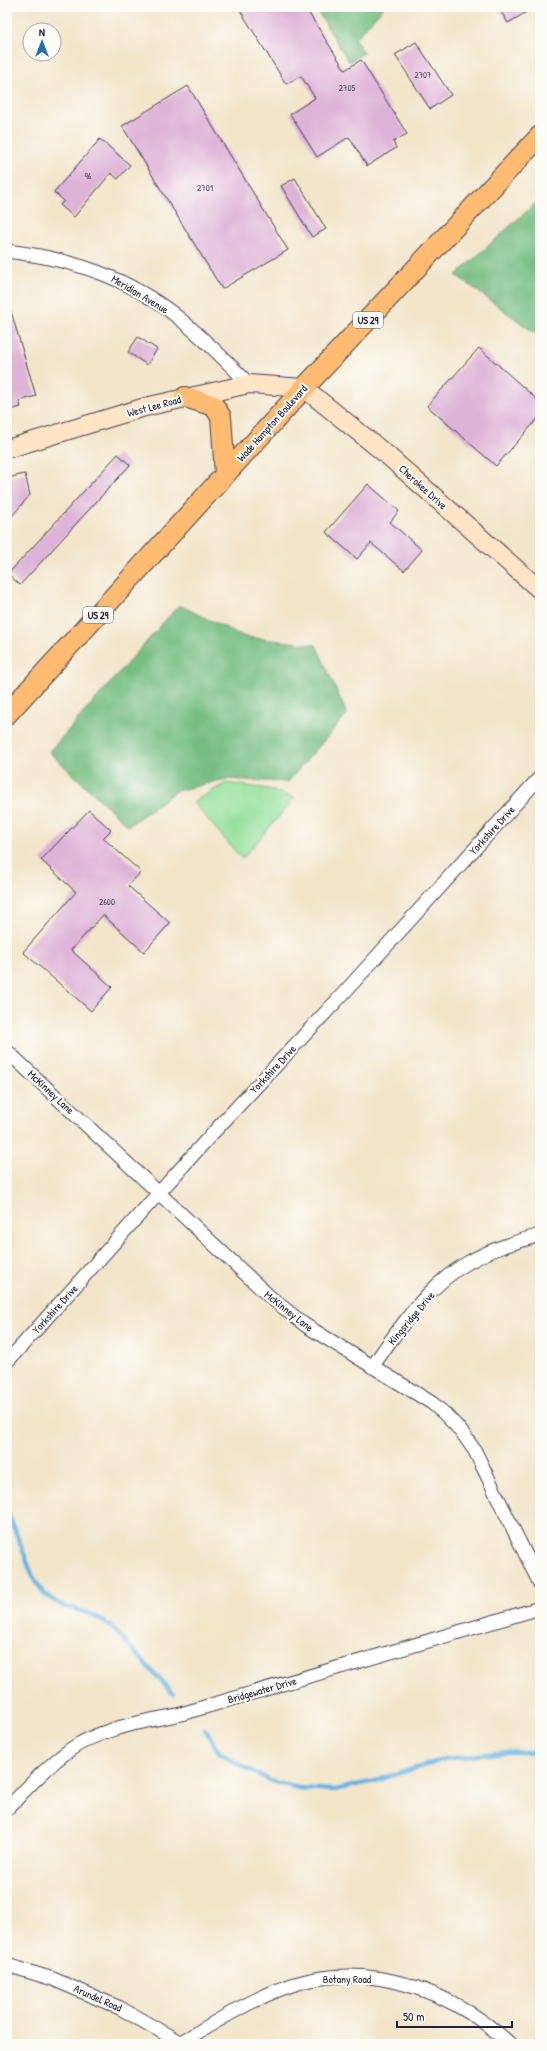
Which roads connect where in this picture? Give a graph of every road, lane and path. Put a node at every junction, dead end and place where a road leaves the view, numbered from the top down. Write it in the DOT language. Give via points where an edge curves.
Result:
graph roads {
  1 [pos="540,136"];
  2 [pos="7,251"];
  3 [pos="249,384"];
  4 [pos="304,388"];
  5 [pos="184,397"];
  6 [pos="7,449"];
  7 [pos="225,474"];
  8 [pos="540,590"];
  9 [pos="7,714"];
  10 [pos="540,777"];
  11 [pos="7,1051"];
  12 [pos="160,1193"];
  13 [pos="540,1235"];
  14 [pos="7,1362"];
  15 [pos="372,1366"];
  16 [pos="540,1584"];
  17 [pos="540,1608"];
  18 [pos="7,1809"];
  19 [pos="7,1964"];
  20 [pos="182,2043"];
  21 [pos="510,2044"];
  1 -- 4 [label="main road, Wade Hampton Boulevard / US 29"];
  2 -- 3 [label="street, Meridian Avenue" via="68,261 123,282 180,319"];
  3 -- 4 [label="street, West Lee Road"];
  3 -- 5 [label="street, West Lee Road"];
  4 -- 7 [label="main road, Wade Hampton Boulevard / US 29"];
  4 -- 8 [label="street, Cherokee Drive" via="387,455"];
  5 -- 6 [label="street, West Lee Road"];
  5 -- 7 [label="main road" via="214,406 221,417"];
  7 -- 9 [label="main road, Wade Hampton Boulevard / US 29"];
  10 -- 12 [label="street, Yorkshire Drive"];
  11 -- 12 [label="street, McKinney Lane"];
  12 -- 14 [label="street, Yorkshire Drive"];
  12 -- 15 [label="street, McKinney Lane" via="269,1296 305,1325"];
  13 -- 15 [label="street, Kingsridge Drive" via="490,1252 468,1262 450,1275 422,1301"];
  15 -- 16 [label="street, McKinney Lane" via="432,1403 448,1415 464,1433"];
  17 -- 18 [label="street, Bridgewater Drive" via="181,1714 102,1734 72,1748 54,1762"];
  19 -- 20 [label="street, Arundel Road" via="61,1982 120,2008"];
  20 -- 21 [label="street, Botany Road" via="271,1993 310,1980 352,1977 406,1984 427,1991 474,2015"];
}
